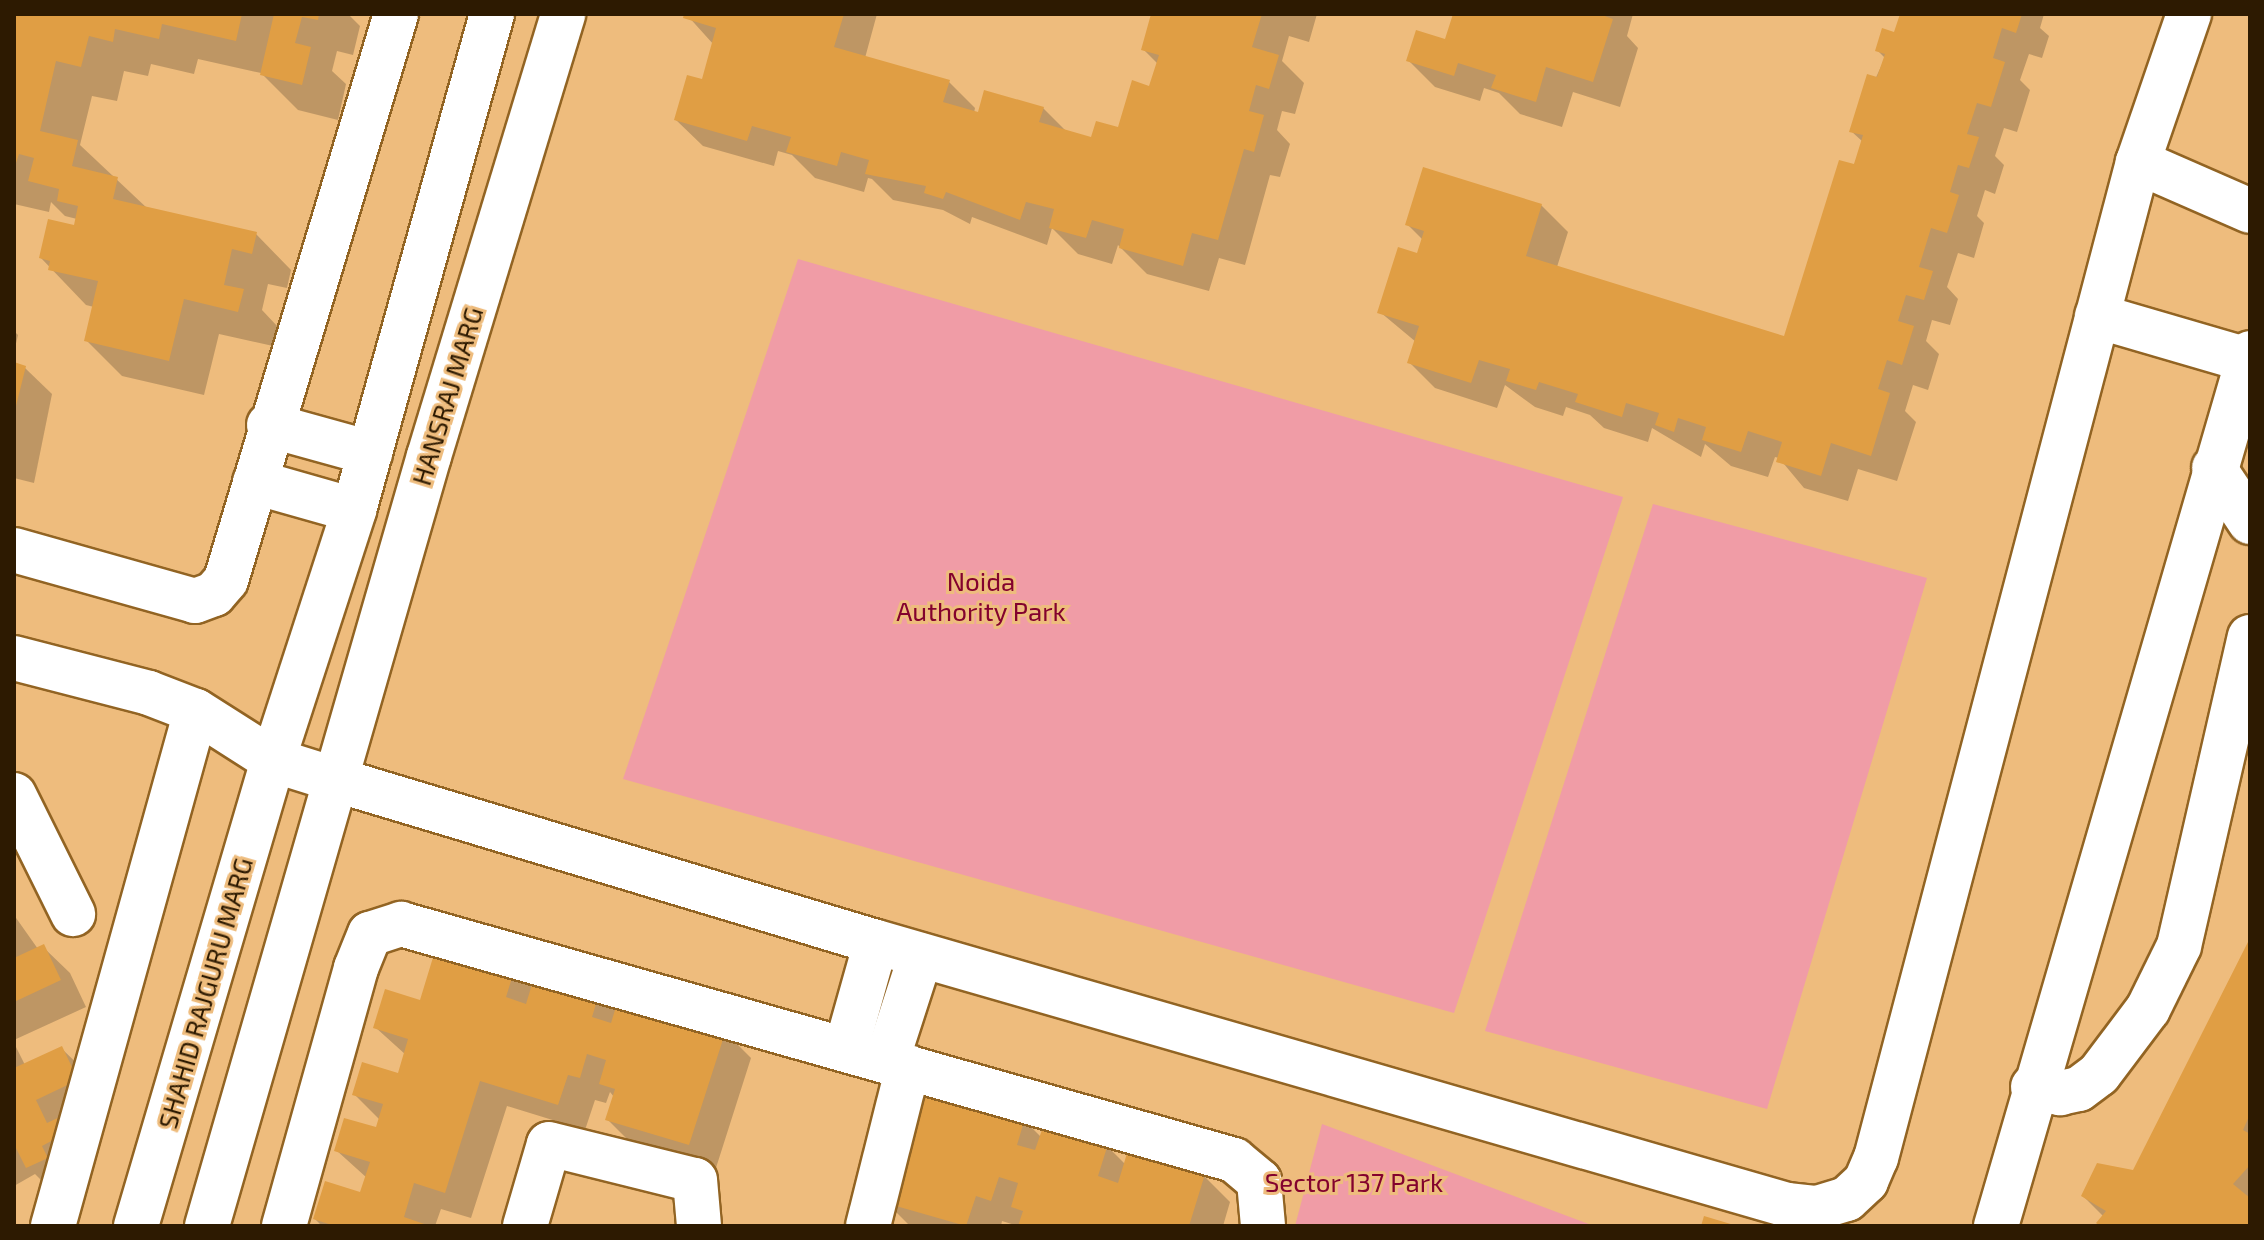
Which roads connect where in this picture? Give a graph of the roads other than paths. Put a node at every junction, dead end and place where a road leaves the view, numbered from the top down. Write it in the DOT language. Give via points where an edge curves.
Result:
graph roads {
  1 [pos="396,14"];
  2 [pos="492,14"];
  3 [pos="563,14"];
  4 [pos="2189,14"];
  5 [pos="2138,162"];
  6 [pos="2250,211"];
  7 [pos="2097,316"];
  8 [pos="2249,357"];
  9 [pos="269,425"];
  10 [pos="370,453"];
  11 [pos="2214,468"];
  12 [pos="255,482"];
  13 [pos="354,510"];
  14 [pos="2250,522"];
  15 [pos="14,550"];
  16 [pos="2250,637"];
  17 [pos="14,658"];
  18 [pos="196,711"];
  19 [pos="273,760"];
  20 [pos="337,780"];
  21 [pos="14,795"];
  22 [pos="73,914"];
  23 [pos="876,942"];
  24 [pos="921,955"];
  25 [pos="846,1049"];
  26 [pos="898,1064"];
  27 [pos="2033,1087"];
  28 [pos="53,1226"];
  29 [pos="136,1226"];
  30 [pos="207,1226"];
  31 [pos="284,1226"];
  32 [pos="525,1226"];
  33 [pos="699,1226"];
  34 [pos="868,1226"];
  35 [pos="1263,1226"];
  36 [pos="1996,1226"];
  1 -- 9 [label="street"];
  2 -- 10 [label="street"];
  3 -- 20 [label="street, HANSRAJ MARG"];
  4 -- 5 [label="street"];
  5 -- 6 [label="street"];
  5 -- 7 [label="street"];
  7 -- 8 [label="street"];
  7 -- 24 [label="street" via="1876,1158 1866,1181 1847,1199 1817,1208 1787,1205"];
  8 -- 11 [label="street"];
  9 -- 10 [label="street"];
  9 -- 12 [label="street"];
  10 -- 13 [label="street"];
  11 -- 14 [label="street"];
  11 -- 27 [label="street"];
  12 -- 13 [label="street"];
  12 -- 15 [label="street" via="226,580 214,594 195,601"];
  13 -- 19 [label="street"];
  16 -- 27 [label="street" via="2179,946 2148,1009 2099,1074 2079,1089 2060,1093"];
  17 -- 18 [label="street" via="149,693"];
  18 -- 19 [label="street"];
  18 -- 28 [label="street"];
  19 -- 20 [label="street"];
  19 -- 29 [label="street, SHAHID RAJGURU MARG"];
  20 -- 23 [label="street"];
  20 -- 30 [label="street"];
  21 -- 22 [label="street"];
  23 -- 24 [label="street"];
  23 -- 25 [label="street"];
  24 -- 26 [label="street"];
  25 -- 26 [label="street"];
  25 -- 31 [label="street" via="401,924 370,934 361,957"];
  26 -- 34 [label="street"];
  26 -- 35 [label="street" via="1234,1160 1259,1181"];
  27 -- 36 [label="street"];
  32 -- 33 [label="street" via="549,1144 695,1180"];
}
